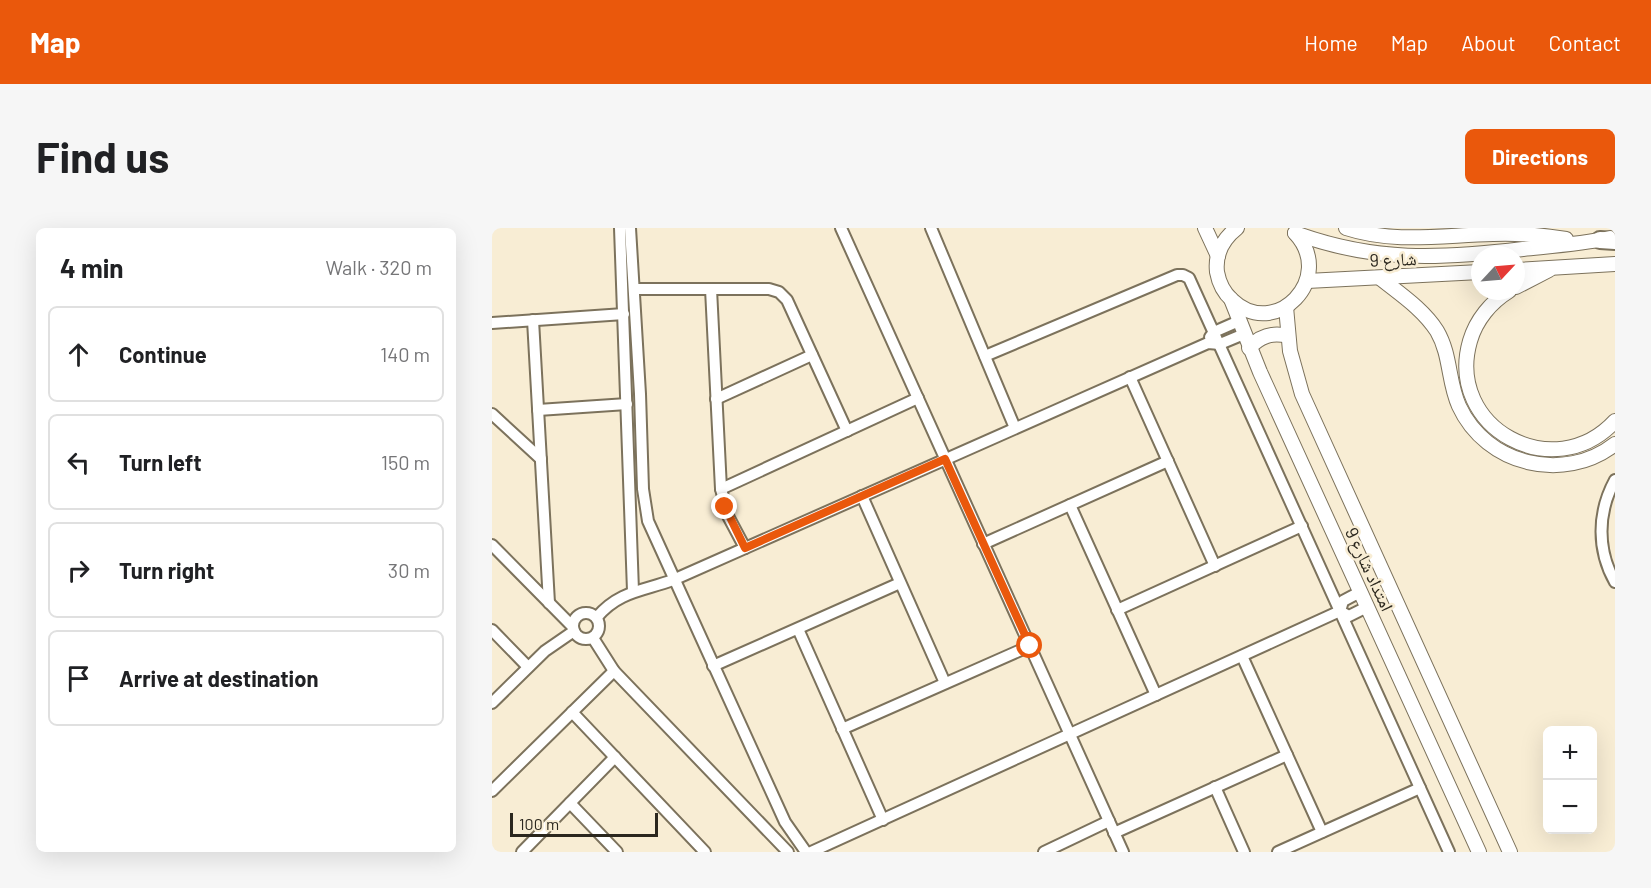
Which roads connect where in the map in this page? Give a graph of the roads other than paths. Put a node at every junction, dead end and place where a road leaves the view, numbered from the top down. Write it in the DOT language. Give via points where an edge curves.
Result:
graph roads {
  1 [pos="620,228"];
  2 [pos="630,228"];
  3 [pos="841,228"];
  4 [pos="931,228"];
  5 [pos="1205,228"];
  6 [pos="1237,228"];
  7 [pos="1346,228"];
  8 [pos="1292,230"];
  9 [pos="1603,240"];
  10 [pos="1218,256"];
  11 [pos="1615,264"];
  12 [pos="1554,267"];
  13 [pos="1525,269"];
  14 [pos="1471,273"];
  15 [pos="1380,278"];
  16 [pos="1307,281"];
  17 [pos="1525,282"];
  18 [pos="634,289"];
  19 [pos="711,289"];
  20 [pos="1231,299"];
  21 [pos="1496,300"];
  22 [pos="1286,307"];
  23 [pos="624,314"];
  24 [pos="533,320"];
  25 [pos="492,323"];
  26 [pos="1241,327"];
  27 [pos="1214,332"];
  28 [pos="1288,336"];
  29 [pos="1208,343"];
  30 [pos="1220,344"];
  31 [pos="1250,348"];
  32 [pos="812,355"];
  33 [pos="984,357"];
  34 [pos="1130,377"];
  35 [pos="640,394"];
  36 [pos="918,398"];
  37 [pos="716,399"];
  38 [pos="627,403"];
  39 [pos="538,410"];
  40 [pos="640,411"];
  41 [pos="492,414"];
  42 [pos="1615,421"];
  43 [pos="1015,428"];
  44 [pos="847,431"];
  45 [pos="1615,444"];
  46 [pos="541,459"];
  47 [pos="945,459"];
  48 [pos="1168,461"];
  49 [pos="1615,480"];
  50 [pos="721,489"];
  51 [pos="862,496"];
  52 [pos="1070,505"];
  53 [pos="1302,526"];
  54 [pos="983,543"];
  55 [pos="492,545"];
  56 [pos="745,548"];
  57 [pos="1215,566"];
  58 [pos="674,580"];
  59 [pos="1615,582"];
  60 [pos="900,583"];
  61 [pos="633,591"];
  62 [pos="1360,592"];
  63 [pos="549,603"];
  64 [pos="1367,607"];
  65 [pos="1118,610"];
  66 [pos="1340,611"];
  67 [pos="597,617"];
  68 [pos="798,628"];
  69 [pos="573,629"];
  70 [pos="492,630"];
  71 [pos="593,638"];
  72 [pos="1030,646"];
  73 [pos="1242,656"];
  74 [pos="713,666"];
  75 [pos="528,667"];
  76 [pos="614,671"];
  77 [pos="945,683"];
  78 [pos="1156,695"];
  79 [pos="492,703"];
  80 [pos="572,712"];
  81 [pos="842,729"];
  82 [pos="1070,734"];
  83 [pos="1287,755"];
  84 [pos="615,757"];
  85 [pos="1215,788"];
  86 [pos="1420,788"];
  87 [pos="492,791"];
  88 [pos="570,803"];
  89 [pos="883,819"];
  90 [pos="1109,821"];
  91 [pos="1322,832"];
  92 [pos="1114,833"];
  93 [pos="613,851"];
  94 [pos="522,852"];
  95 [pos="705,852"];
  96 [pos="788,852"];
  97 [pos="806,852"];
  98 [pos="811,852"];
  99 [pos="1044,852"];
  100 [pos="1123,852"];
  101 [pos="1244,852"];
  102 [pos="1278,852"];
  103 [pos="1449,852"];
  104 [pos="1479,852"];
  105 [pos="1510,852"];
  1 -- 23 [label="street"];
  2 -- 18 [label="street"];
  3 -- 36 [label="street"];
  4 -- 33 [label="street"];
  5 -- 10 [label="main road"];
  6 -- 10 [label="main road" via="1224,241"];
  7 -- 9 [label="main road" via="1397,238 1510,234"];
  8 -- 9 [label="main road, شارع 9" via="1335,246 1398,256 1472,255"];
  8 -- 16 [label="main road" via="1307,252"];
  10 -- 20 [label="main road, امتداد شارع 9" via="1219,279"];
  11 -- 12 [label="main road"];
  12 -- 13 [label="main road"];
  12 -- 17 [label="main road"];
  14 -- 15 [label="main road, شارع 9"];
  15 -- 16 [label="main road, شارع 9"];
  15 -- 45 [label="main road" via="1433,325 1446,353 1460,408 1490,445 1521,461 1556,466 1590,459"];
  16 -- 22 [label="main road"];
  18 -- 19 [label="street"];
  18 -- 35 [label="street"];
  19 -- 32 [label="street" via="779,292 787,300"];
  19 -- 37 [label="street"];
  20 -- 22 [label="main road" via="1257,312"];
  20 -- 26 [label="main road, امتداد شارع 9"];
  21 -- 42 [label="main road" via="1481,317 1468,346 1469,389 1485,418 1510,439 1552,450 1583,444"];
  22 -- 28 [label="main road, امتداد شارع 9"];
  23 -- 24 [label="street"];
  23 -- 38 [label="street"];
  24 -- 25 [label="street"];
  24 -- 39 [label="street"];
  26 -- 27 [label="street"];
  26 -- 30 [label="street"];
  26 -- 31 [label="main road, امتداد شارع 9"];
  27 -- 29 [label="street"];
  27 -- 30 [label="street"];
  27 -- 33 [label="street" via="1191,280 1180,275"];
  28 -- 31 [label="main road" via="1264,337"];
  28 -- 105 [label="main road, امتداد شارع 9" via="1306,404"];
  29 -- 30 [label="street"];
  29 -- 34 [label="street"];
  30 -- 53 [label="street"];
  31 -- 62 [label="main road, امتداد شارع 9"];
  32 -- 37 [label="street"];
  32 -- 44 [label="street"];
  33 -- 43 [label="street"];
  34 -- 43 [label="street"];
  34 -- 48 [label="street"];
  35 -- 38 [label="street" via="632,392"];
  35 -- 40 [label="street"];
  36 -- 44 [label="street"];
  36 -- 47 [label="street"];
  37 -- 50 [label="street"];
  38 -- 39 [label="street"];
  38 -- 40 [label="street" via="634,414"];
  38 -- 61 [label="street"];
  39 -- 46 [label="street"];
  40 -- 58 [label="street" via="646,511"];
  41 -- 46 [label="street"];
  43 -- 47 [label="street"];
  44 -- 50 [label="street"];
  46 -- 63 [label="street"];
  47 -- 51 [label="street"];
  47 -- 54 [label="street"];
  48 -- 52 [label="street"];
  48 -- 57 [label="street"];
  49 -- 59 [label="street" via="1601,525 1605,559"];
  50 -- 56 [label="street" via="728,516"];
  51 -- 56 [label="street"];
  51 -- 60 [label="street"];
  52 -- 54 [label="street"];
  52 -- 65 [label="street"];
  53 -- 57 [label="street"];
  53 -- 66 [label="street"];
  54 -- 72 [label="street"];
  55 -- 63 [label="street"];
  56 -- 58 [label="street"];
  57 -- 65 [label="street"];
  58 -- 61 [label="street"];
  58 -- 74 [label="street"];
  60 -- 68 [label="street"];
  60 -- 77 [label="street"];
  61 -- 67 [label="street"];
  62 -- 64 [label="main road, امتداد شارع 9"];
  62 -- 66 [label="street" via="1343,601"];
  63 -- 69 [label="street"];
  64 -- 66 [label="street" via="1349,616"];
  64 -- 104 [label="main road, امتداد شارع 9"];
  65 -- 78 [label="street"];
  66 -- 73 [label="street"];
  66 -- 86 [label="street"];
  67 -- 69 [label="street" via="581,614"];
  67 -- 71 [label="street" via="599,628"];
  68 -- 74 [label="street"];
  68 -- 81 [label="street"];
  69 -- 71 [label="street" via="582,638"];
  69 -- 75 [label="street"];
  70 -- 75 [label="street"];
  71 -- 76 [label="street"];
  72 -- 77 [label="street"];
  72 -- 82 [label="street"];
  73 -- 78 [label="street"];
  73 -- 83 [label="street"];
  74 -- 97 [label="street" via="785,822"];
  75 -- 79 [label="street"];
  76 -- 80 [label="street"];
  76 -- 96 [label="street"];
  77 -- 81 [label="street"];
  78 -- 82 [label="street"];
  80 -- 84 [label="street"];
  80 -- 87 [label="street"];
  81 -- 89 [label="street"];
  82 -- 89 [label="street"];
  82 -- 90 [label="street"];
  83 -- 85 [label="street"];
  83 -- 91 [label="street"];
  84 -- 88 [label="street"];
  84 -- 95 [label="street"];
  85 -- 92 [label="street"];
  85 -- 101 [label="street"];
  86 -- 91 [label="street"];
  86 -- 103 [label="street"];
  88 -- 93 [label="street"];
  88 -- 94 [label="street"];
  89 -- 98 [label="street"];
  90 -- 92 [label="street"];
  90 -- 99 [label="street"];
  91 -- 102 [label="street"];
  92 -- 100 [label="street"];
}
